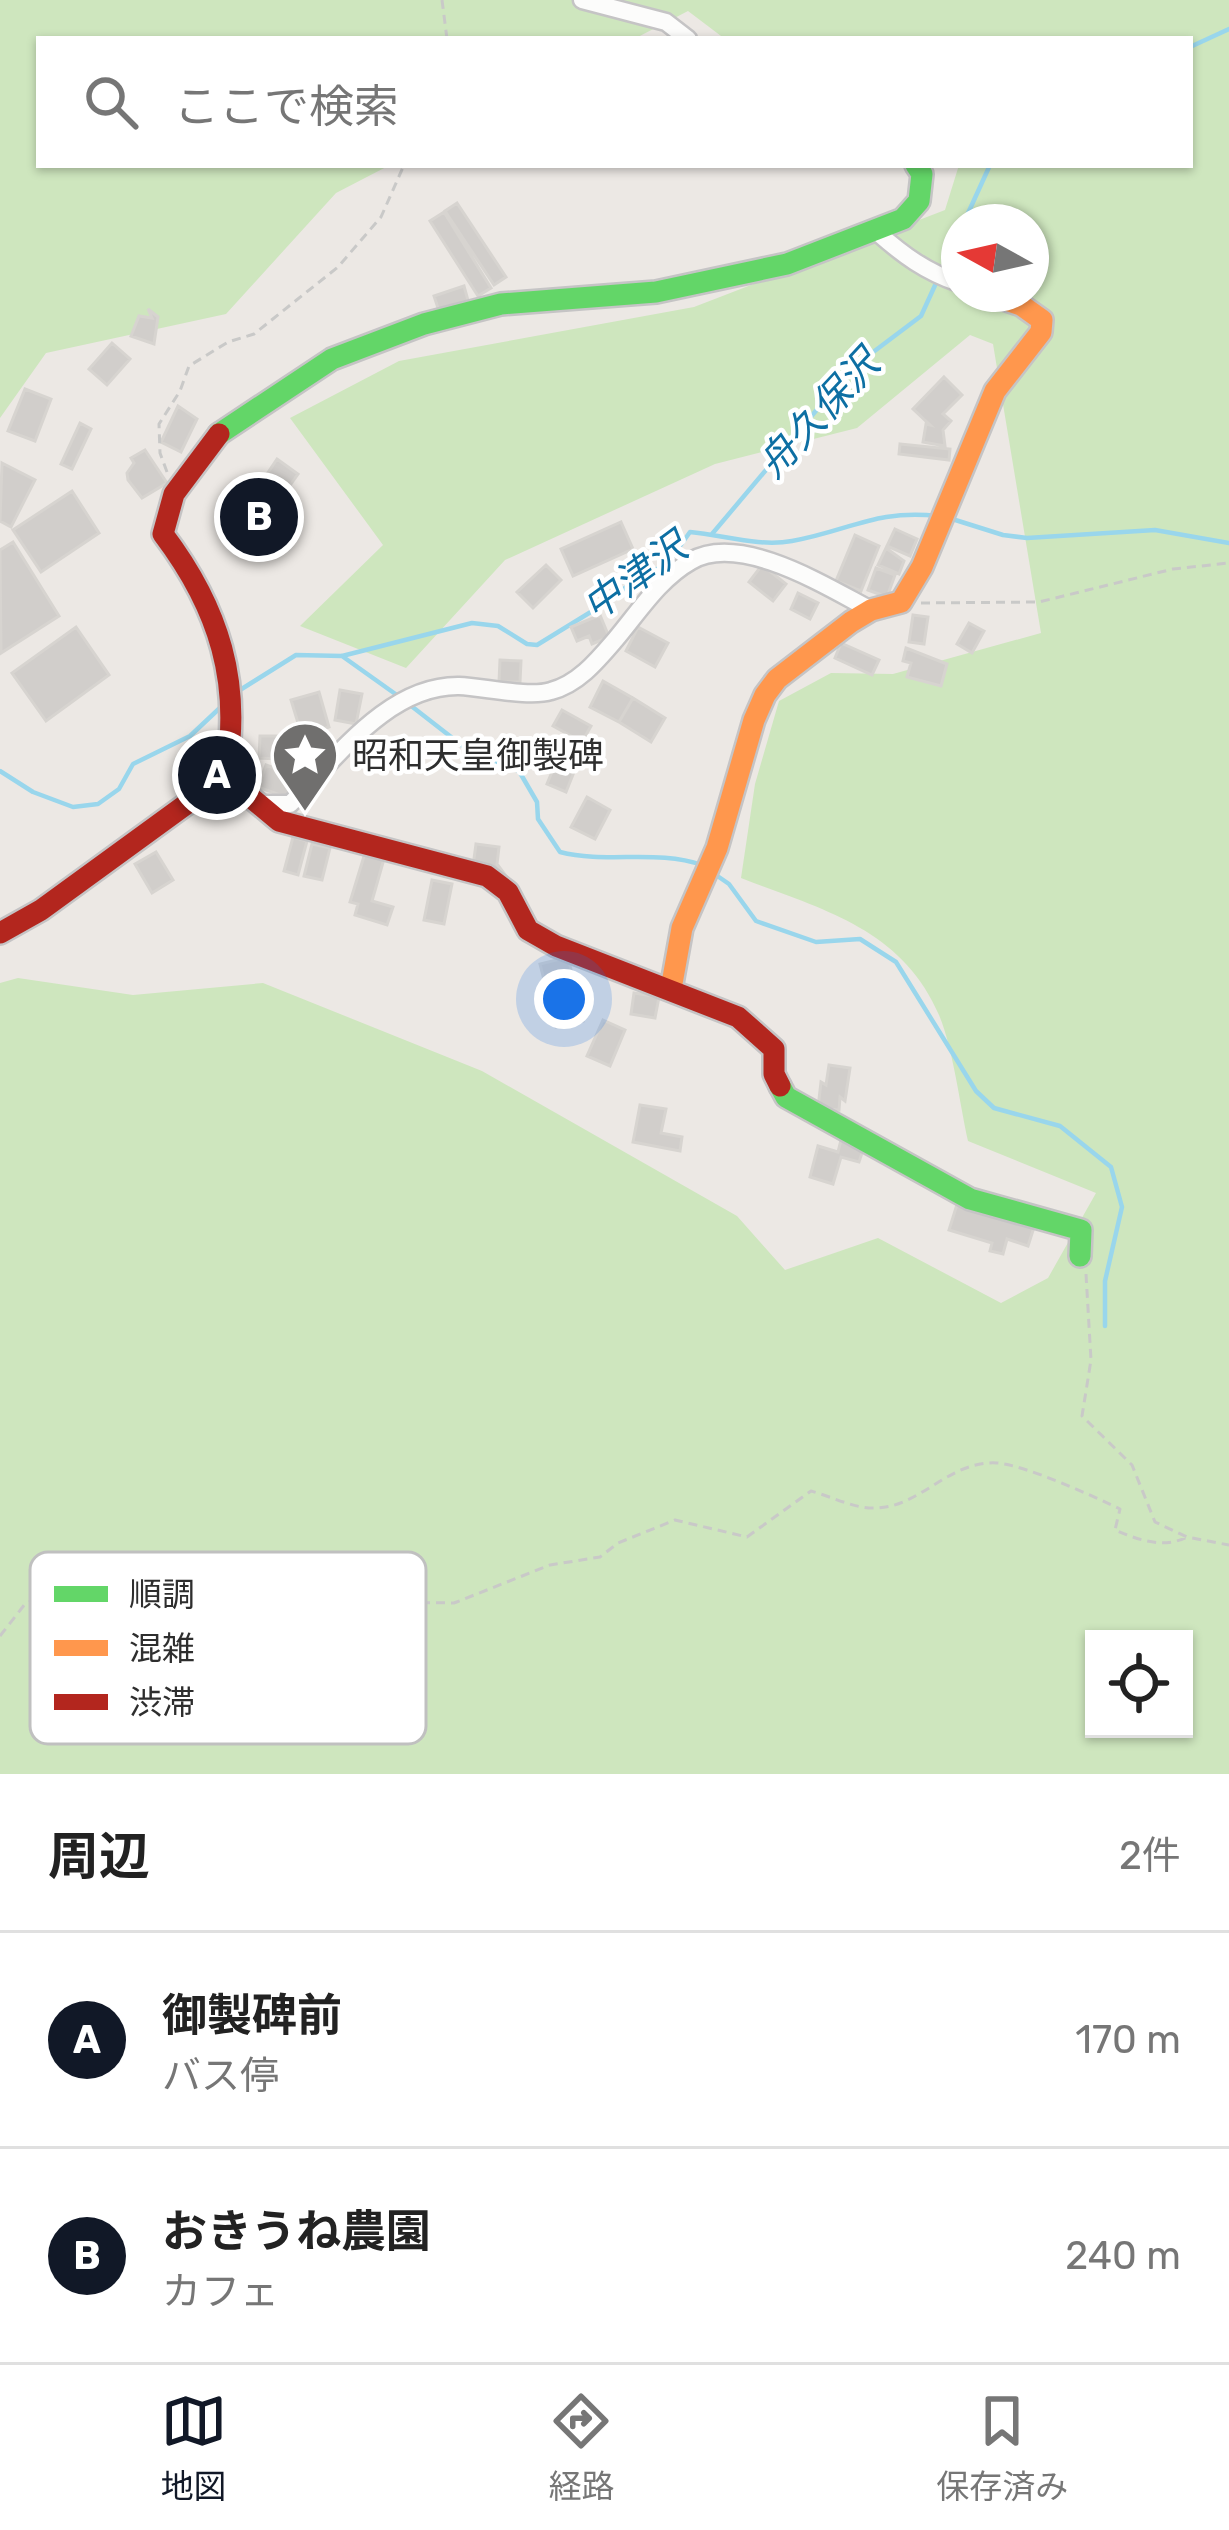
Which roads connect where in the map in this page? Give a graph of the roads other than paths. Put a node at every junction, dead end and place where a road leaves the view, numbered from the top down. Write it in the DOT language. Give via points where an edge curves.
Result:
graph roads {
  1 [pos="582,0"];
  2 [pos="684,36"];
  3 [pos="918,168"];
  4 [pos="877,232"];
  5 [pos="941,275"];
  6 [pos="1031,312"];
  7 [pos="871,610"];
  8 [pos="225,776"];
  9 [pos="255,804"];
  10 [pos="0,933"];
  11 [pos="670,989"];
  12 [pos="1080,1256"];
  1 -- 2 [label="street" via="666,22"];
  3 -- 4 [label="street" via="919,201"];
  4 -- 5 [label="street"];
  4 -- 8 [label="street" via="737,277 501,304 424,324 332,359 222,430 174,494 163,534 203,587 235,694"];
  6 -- 7 [label="street" via="1042,320 1041,332 995,391 922,567 901,602"];
  7 -- 9 [label="street" via="751,556 694,558 590,670 550,692 452,686 409,696 290,804"];
  7 -- 11 [label="street" via="765,694 717,848 682,928"];
  8 -- 9 [label="street"];
  8 -- 10 [label="street"];
  9 -- 11 [label="street" via="280,821 487,876 508,892 528,930"];
  11 -- 12 [label="street" via="739,1017 773,1049 786,1097 970,1199 1081,1230"];
}
